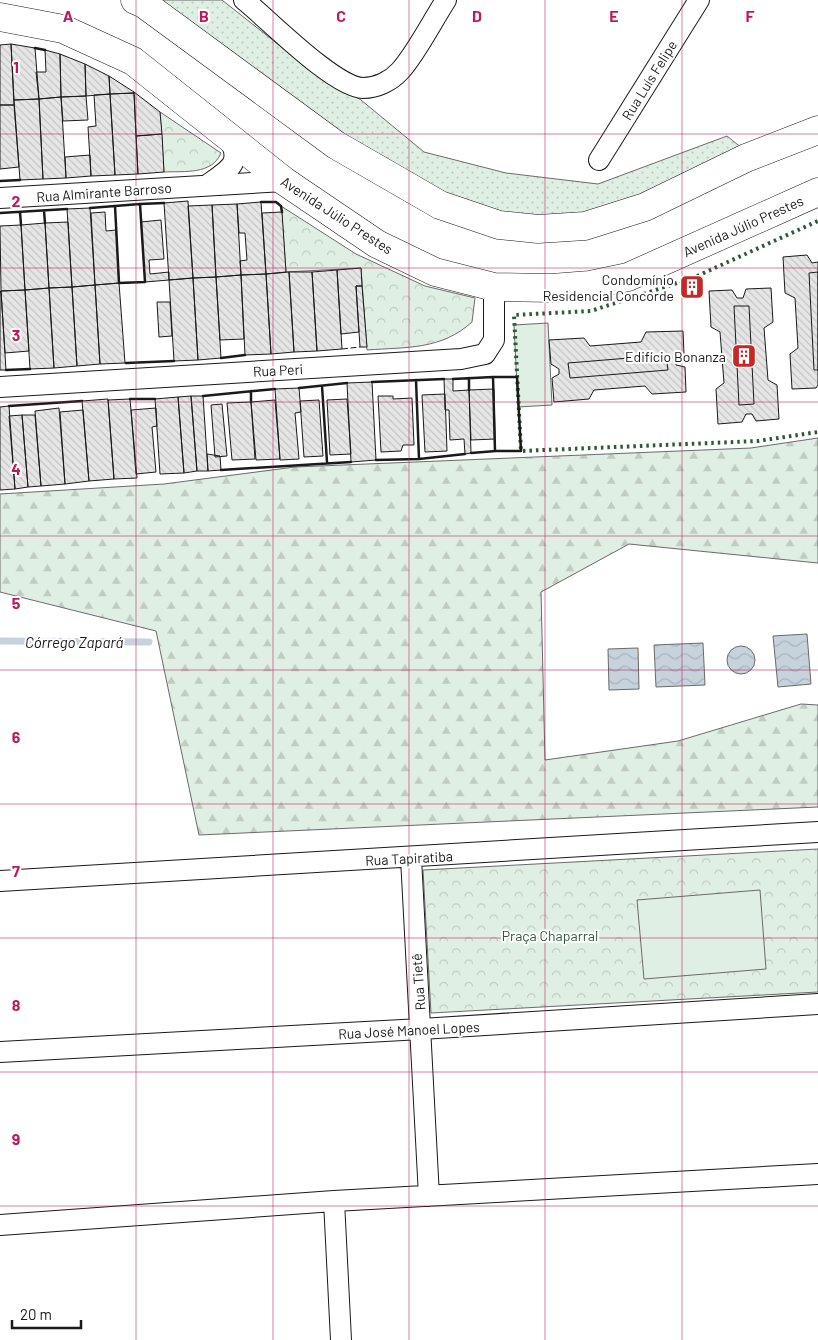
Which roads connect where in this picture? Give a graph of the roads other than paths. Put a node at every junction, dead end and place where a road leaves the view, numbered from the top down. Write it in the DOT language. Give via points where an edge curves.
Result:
graph roads {
  1 [pos="135,0"];
  2 [pos="244,0"];
  3 [pos="446,0"];
  4 [pos="699,0"];
  5 [pos="0,17"];
  6 [pos="818,130"];
  7 [pos="226,134"];
  8 [pos="599,160"];
  9 [pos="284,181"];
  10 [pos="207,185"];
  11 [pos="817,191"];
  12 [pos="0,198"];
  13 [pos="494,287"];
  14 [pos="0,387"];
  15 [pos="818,832"];
  16 [pos="411,858"];
  17 [pos="0,881"];
  18 [pos="818,1004"];
  19 [pos="421,1029"];
  20 [pos="0,1052"];
  21 [pos="818,1174"];
  22 [pos="429,1196"];
  23 [pos="334,1202"];
  24 [pos="0,1225"];
  25 [pos="341,1340"];
  1 -- 6 [label="main road" via="336,145 440,205 499,225 538,229 585,226 645,207 746,158"];
  2 -- 3 [label="street" via="306,54 339,78 361,88 379,86 400,71"];
  4 -- 8 [label="street, Rua Luís Felipe"];
  5 -- 7 [label="main road, Avenida Júlio Prestes" via="63,29 134,61"];
  7 -- 9 [label="main road, Avenida Júlio Prestes"];
  7 -- 10 [label="street" via="235,148 236,160"];
  9 -- 10 [label="street, Rua Almirante Barroso"];
  9 -- 13 [label="main road, Avenida Júlio Prestes" via="377,244 435,272"];
  10 -- 12 [label="street, Rua Almirante Barroso"];
  11 -- 13 [label="main road, Avenida Júlio Prestes" via="628,277 552,288"];
  13 -- 14 [label="street, Rua Peri" via="494,340 485,354 461,359"];
  15 -- 16 [label="street, Rua Tapiratiba"];
  16 -- 17 [label="street, Rua Tapiratiba"];
  16 -- 19 [label="street, Rua Tietê"];
  18 -- 19 [label="street, Rua José Manoel Lopes"];
  19 -- 20 [label="street, Rua José Manoel Lopes"];
  19 -- 22 [label="street, Rua Tietê"];
  21 -- 22 [label="street"];
  22 -- 23 [label="street"];
  23 -- 24 [label="street"];
  23 -- 25 [label="street"];
}
